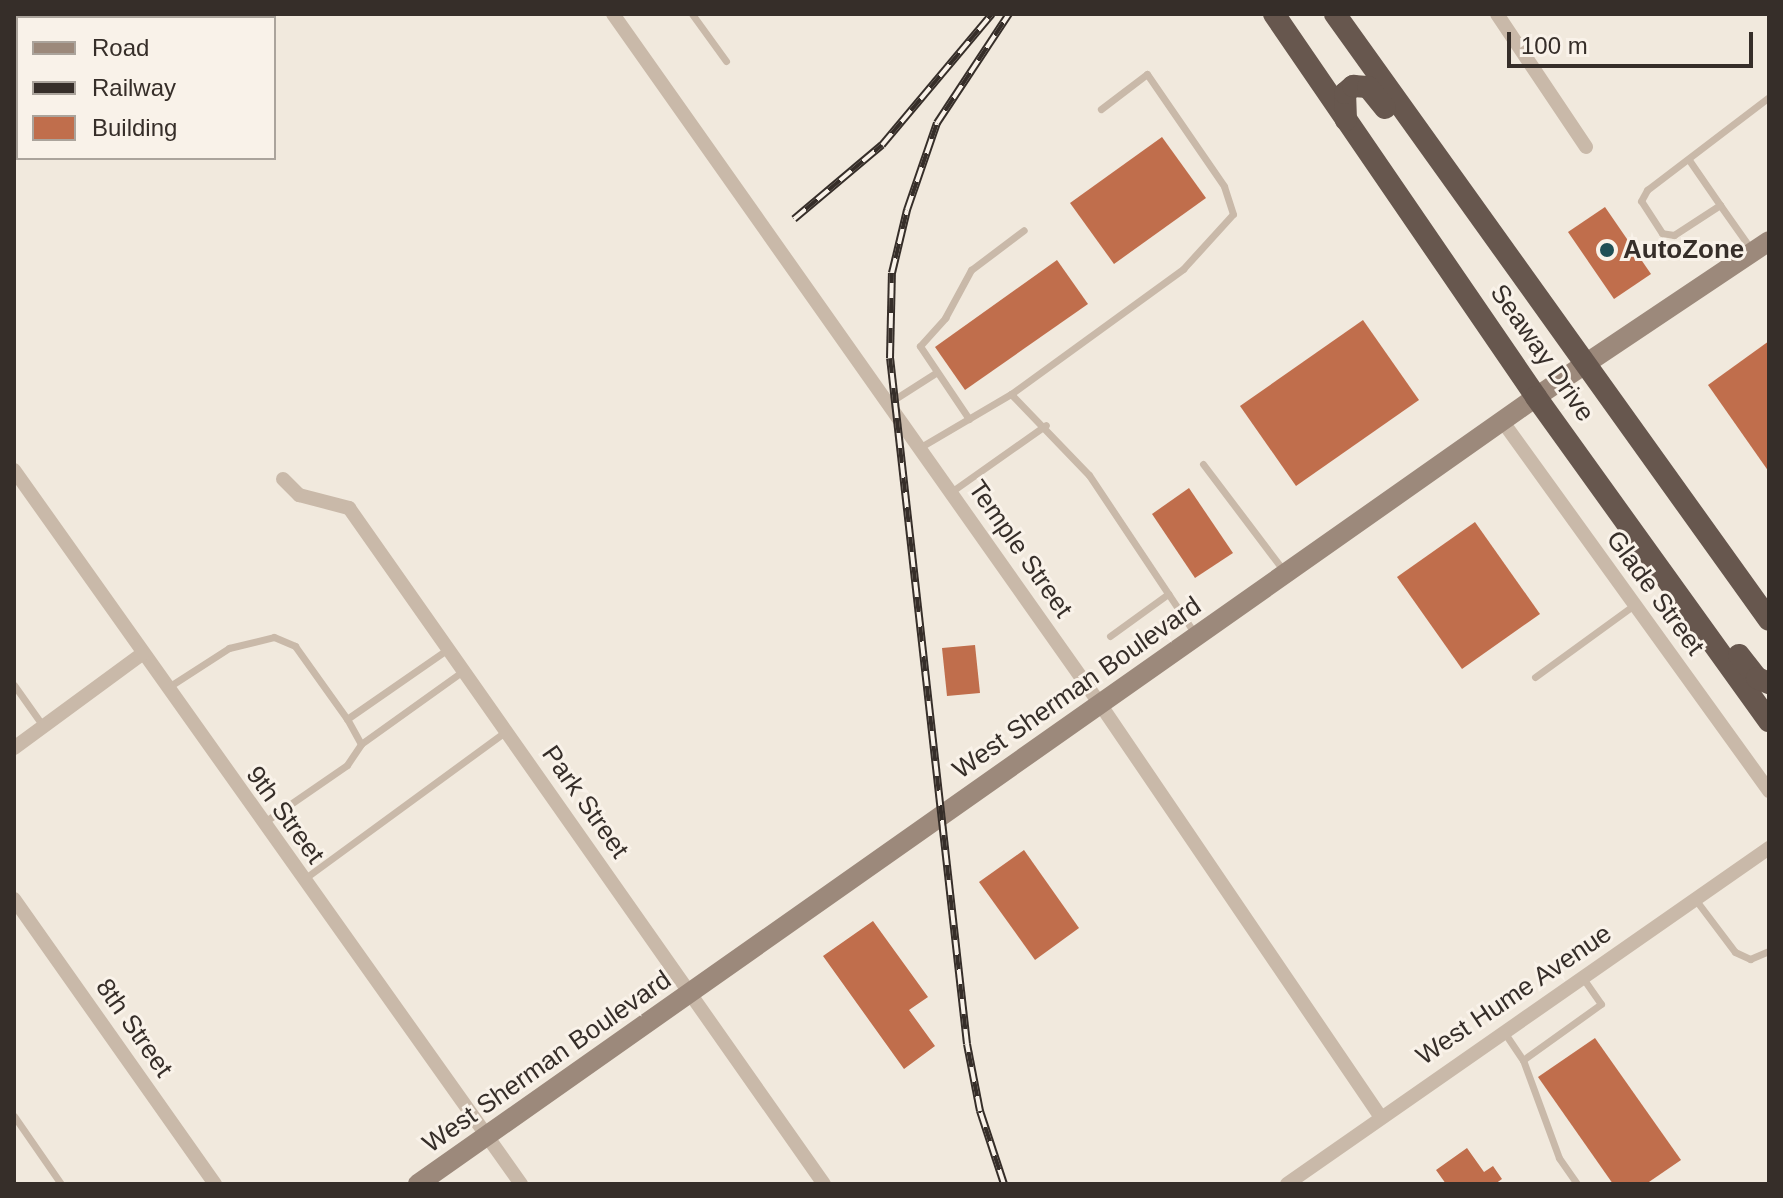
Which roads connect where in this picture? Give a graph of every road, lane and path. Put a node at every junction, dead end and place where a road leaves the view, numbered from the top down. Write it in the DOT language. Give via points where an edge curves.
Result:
graph roads {
  1 [pos="613,14"];
  2 [pos="692,14"];
  3 [pos="1274,14"];
  4 [pos="1335,14"];
  5 [pos="1497,14"];
  6 [pos="726,61"];
  7 [pos="1769,97"];
  8 [pos="1101,109"];
  9 [pos="1346,120"];
  10 [pos="1586,147"];
  11 [pos="1689,160"];
  12 [pos="1720,205"];
  13 [pos="1024,230"];
  14 [pos="1761,246"];
  15 [pos="1564,332"];
  16 [pos="1588,365"];
  17 [pos="937,372"];
  18 [pos="1011,394"];
  19 [pos="1536,397"];
  20 [pos="887,404"];
  21 [pos="1553,416"];
  22 [pos="969,419"];
  23 [pos="1503,422"];
  24 [pos="1046,425"];
  25 [pos="919,448"];
  26 [pos="1203,464"];
  27 [pos="14,470"];
  28 [pos="283,479"];
  29 [pos="951,492"];
  30 [pos="1285,573"];
  31 [pos="1168,594"];
  32 [pos="1634,605"];
  33 [pos="1769,620"];
  34 [pos="1110,636"];
  35 [pos="1196,636"];
  36 [pos="448,649"];
  37 [pos="142,654"];
  38 [pos="463,671"];
  39 [pos="1535,677"];
  40 [pos="1769,683"];
  41 [pos="14,685"];
  42 [pos="166,689"];
  43 [pos="1100,704"];
  44 [pos="347,719"];
  45 [pos="1769,721"];
  46 [pos="43,727"];
  47 [pos="506,731"];
  48 [pos="361,744"];
  49 [pos="14,748"];
  50 [pos="1769,791"];
  51 [pos="262,824"];
  52 [pos="1769,848"];
  53 [pos="303,880"];
  54 [pos="14,899"];
  55 [pos="1695,899"];
  56 [pos="1769,951"];
  57 [pos="1583,978"];
  58 [pos="690,993"];
  59 [pos="1503,1032"];
  60 [pos="1523,1060"];
  61 [pos="14,1116"];
  62 [pos="1380,1116"];
  63 [pos="487,1135"];
  64 [pos="208,1182"];
  65 [pos="61,1184"];
  66 [pos="418,1184"];
  67 [pos="521,1184"];
  68 [pos="824,1184"];
  69 [pos="1287,1184"];
  70 [pos="1577,1184"];
  1 -- 20 [label="street, Temple Street"];
  2 -- 6 [label="lane"];
  3 -- 9 [label="highway, Seaway Drive"];
  4 -- 15 [label="highway, Seaway Drive"];
  5 -- 10 [label="street"];
  7 -- 11 [label="lane"];
  8 -- 18 [label="lane" via="1147,74 1224,186 1233,214 1183,269"];
  9 -- 15 [label="highway" via="1345,93 1353,86 1368,87 1534,314"];
  9 -- 19 [label="highway, Seaway Drive"];
  11 -- 12 [label="lane"];
  11 -- 12 [label="lane" via="1647,190 1641,201 1662,233 1674,235"];
  12 -- 14 [label="lane"];
  13 -- 17 [label="lane" via="971,270 945,318 920,346"];
  14 -- 16 [label="main road, West Sherman Boulevard"];
  15 -- 16 [label="highway, Seaway Drive"];
  16 -- 19 [label="main road, West Sherman Boulevard"];
  16 -- 33 [label="highway, Seaway Drive"];
  17 -- 20 [label="lane"];
  17 -- 22 [label="lane"];
  18 -- 22 [label="lane"];
  18 -- 24 [label="lane"];
  19 -- 21 [label="highway, Seaway Drive"];
  19 -- 23 [label="main road, West Sherman Boulevard"];
  20 -- 25 [label="street, Temple Street"];
  21 -- 40 [label="highway" via="1585,440 1750,670"];
  21 -- 45 [label="highway, Seaway Drive"];
  22 -- 25 [label="lane"];
  23 -- 30 [label="main road, West Sherman Boulevard"];
  23 -- 32 [label="street, Glade Street"];
  24 -- 29 [label="lane"];
  24 -- 31 [label="lane" via="1089,475"];
  25 -- 29 [label="street, Temple Street"];
  26 -- 30 [label="lane"];
  27 -- 37 [label="street, 9th Street"];
  28 -- 36 [label="street, Park Street" via="299,495 349,508"];
  29 -- 43 [label="street, Temple Street"];
  30 -- 35 [label="main road, West Sherman Boulevard"];
  31 -- 34 [label="lane"];
  31 -- 35 [label="lane"];
  32 -- 39 [label="lane"];
  32 -- 50 [label="street, Glade Street"];
  35 -- 43 [label="main road, West Sherman Boulevard"];
  36 -- 38 [label="street, Park Street"];
  36 -- 44 [label="lane"];
  37 -- 42 [label="street, 9th Street"];
  37 -- 46 [label="street"];
  38 -- 47 [label="street, Park Street"];
  38 -- 48 [label="lane"];
  41 -- 46 [label="lane"];
  42 -- 44 [label="lane" via="229,648 274,637 295,646"];
  42 -- 51 [label="street, 9th Street"];
  43 -- 58 [label="main road, West Sherman Boulevard"];
  43 -- 62 [label="street, Temple Street"];
  44 -- 48 [label="lane"];
  46 -- 49 [label="street"];
  47 -- 53 [label="lane"];
  47 -- 58 [label="street, Park Street"];
  48 -- 51 [label="lane" via="347,765"];
  51 -- 53 [label="street, 9th Street"];
  52 -- 55 [label="street, West Hume Avenue"];
  53 -- 63 [label="street, 9th Street"];
  54 -- 64 [label="street, 8th Street"];
  55 -- 56 [label="lane" via="1735,952 1750,959"];
  55 -- 57 [label="street, West Hume Avenue"];
  57 -- 59 [label="street, West Hume Avenue"];
  57 -- 60 [label="lane" via="1601,1004"];
  58 -- 63 [label="main road, West Sherman Boulevard"];
  58 -- 68 [label="street, Park Street"];
  59 -- 60 [label="lane"];
  59 -- 62 [label="street, West Hume Avenue"];
  60 -- 70 [label="lane" via="1559,1158"];
  61 -- 65 [label="lane"];
  62 -- 69 [label="street, West Hume Avenue"];
  63 -- 66 [label="main road, West Sherman Boulevard"];
  63 -- 67 [label="street, 9th Street"];
}
